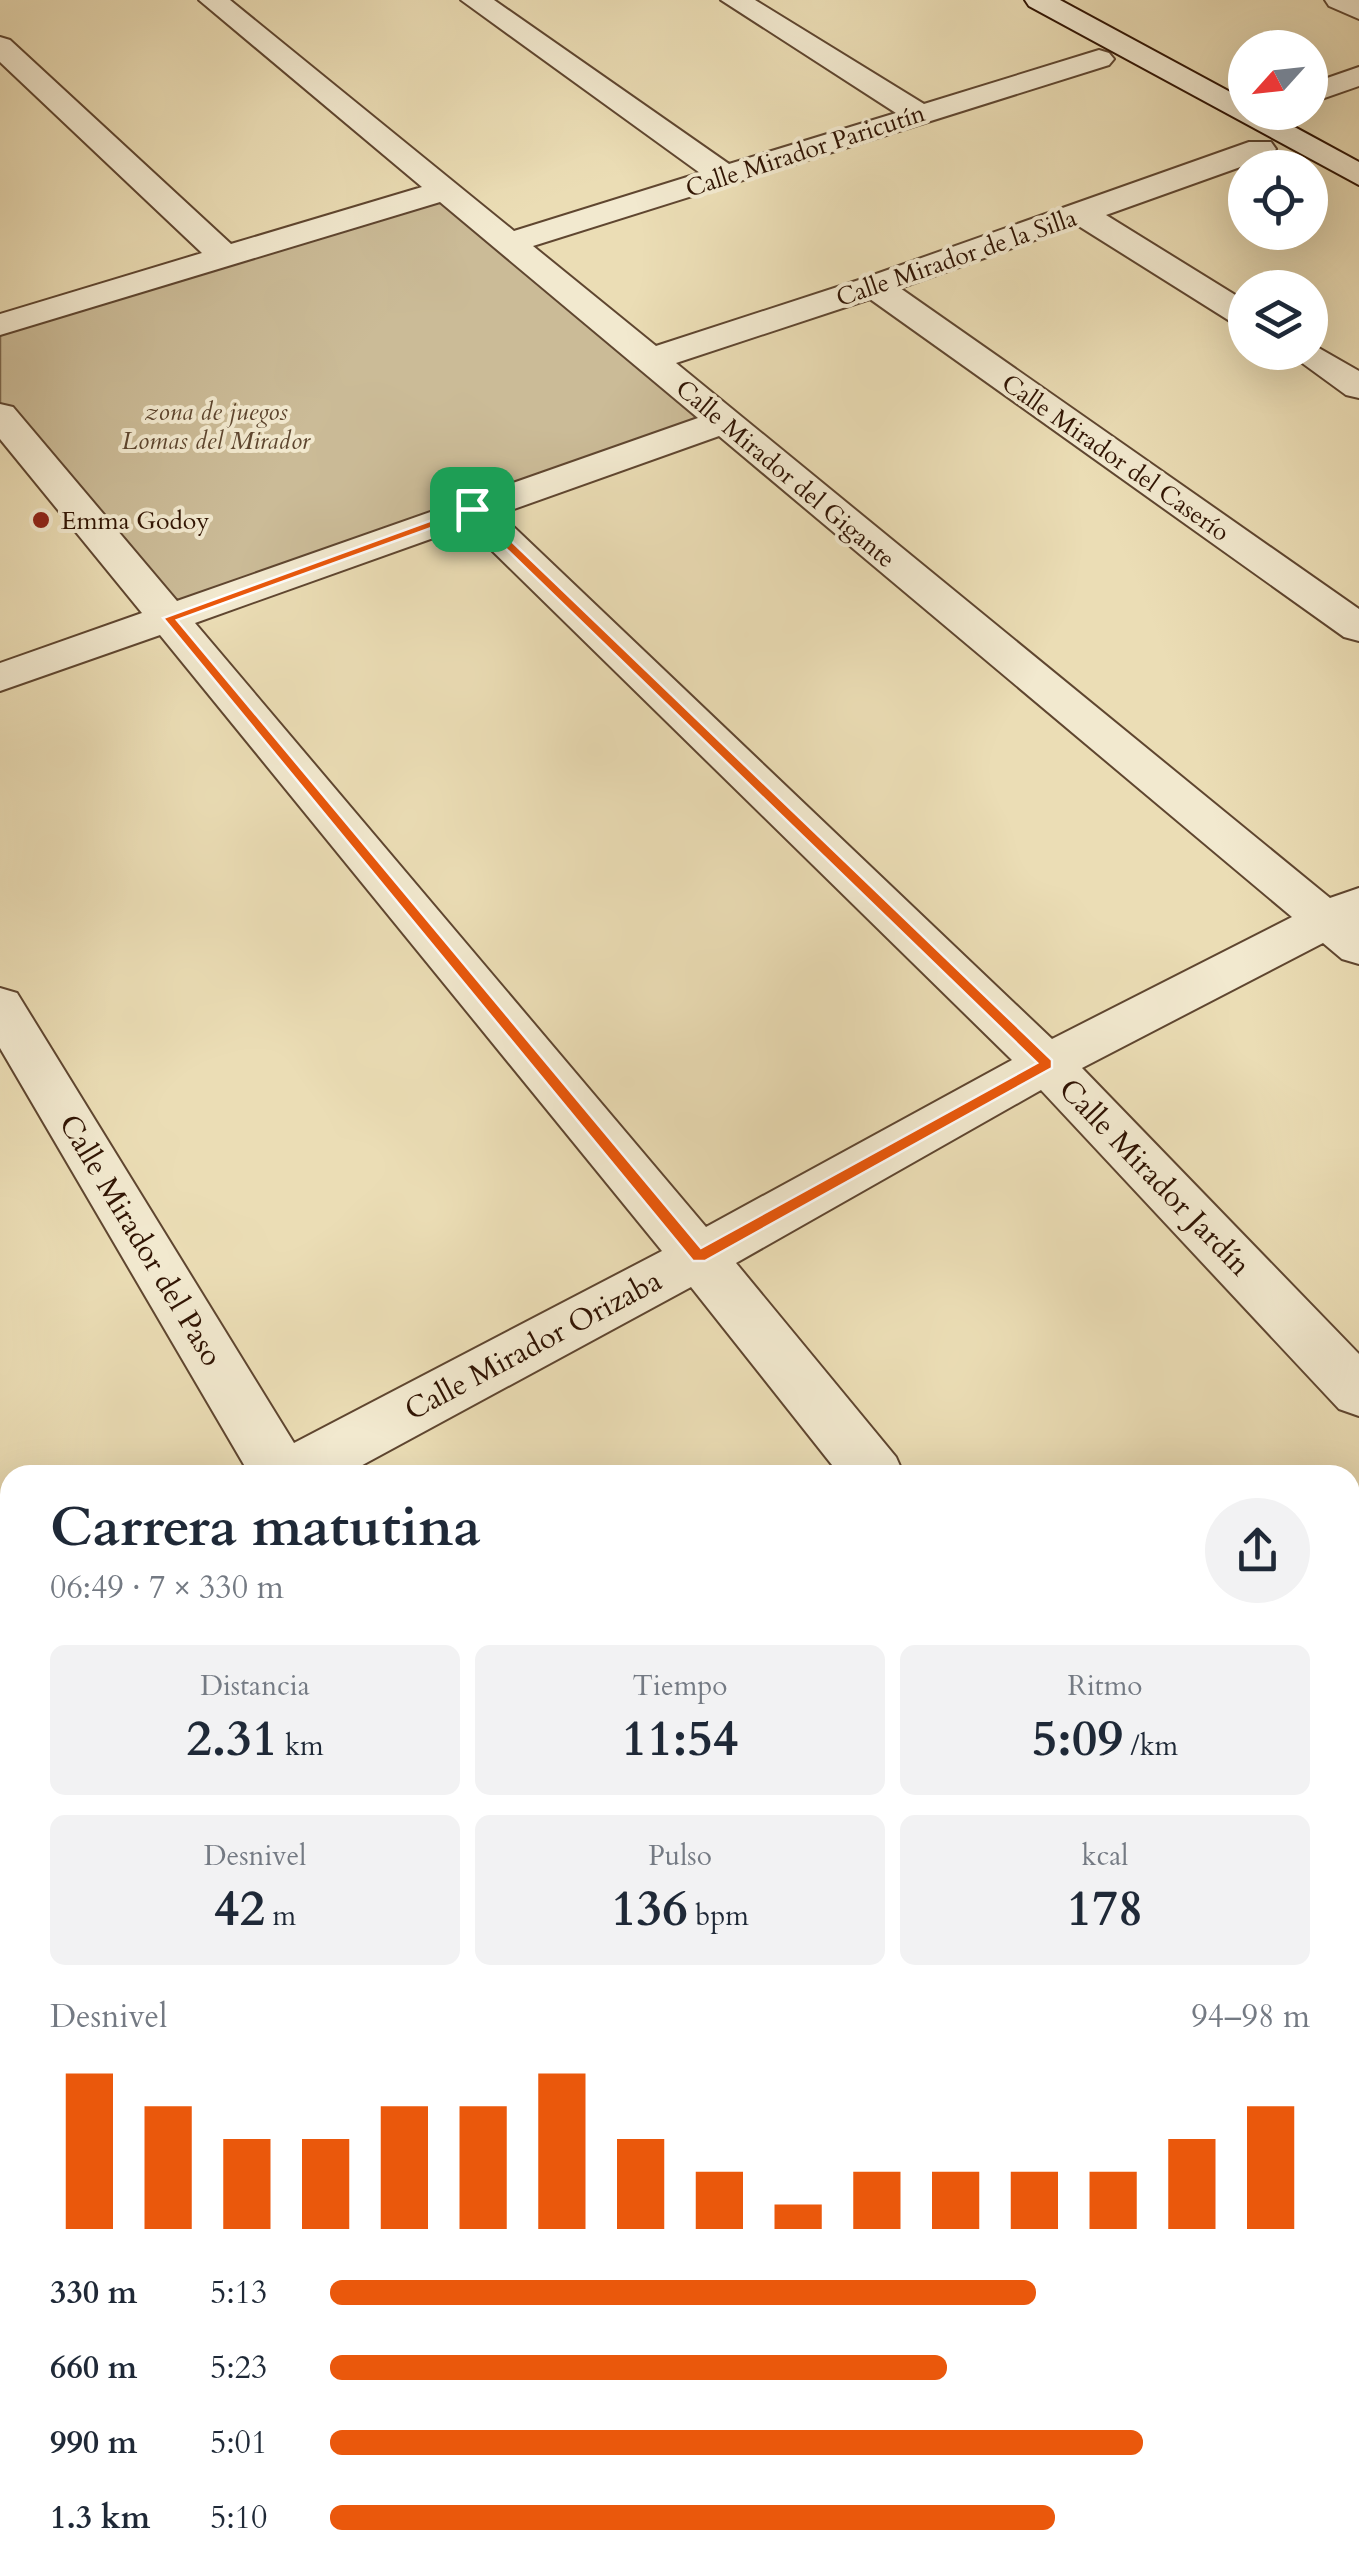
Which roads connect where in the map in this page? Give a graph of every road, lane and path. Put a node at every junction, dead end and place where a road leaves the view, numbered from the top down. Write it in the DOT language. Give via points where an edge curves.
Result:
graph roads {
  1 [pos="213,0"];
  2 [pos="474,0"];
  3 [pos="735,0"];
  4 [pos="1038,0"];
  5 [pos="1339,0"];
  6 [pos="1008,8"];
  7 [pos="1359,10"];
  8 [pos="0,46"];
  9 [pos="1099,59"];
  10 [pos="1359,76"];
  11 [pos="1328,87"];
  12 [pos="1228,99"];
  13 [pos="919,114"];
  14 [pos="1283,130"];
  15 [pos="1260,149"];
  16 [pos="1359,175"];
  17 [pos="725,176"];
  18 [pos="1328,187"];
  19 [pos="446,190"];
  20 [pos="1359,204"];
  21 [pos="1081,213"];
  22 [pos="512,242"];
  23 [pos="225,256"];
  24 [pos="874,286"];
  25 [pos="1228,305"];
  26 [pos="0,324"];
  27 [pos="650,360"];
  28 [pos="1328,367"];
  29 [pos="1359,387"];
  30 [pos="0,415"];
  31 [pos="723,422"];
  32 [pos="472,509"];
  33 [pos="169,618"];
  34 [pos="1359,628"];
  35 [pos="0,678"];
  36 [pos="1348,924"];
  37 [pos="0,1006"];
  38 [pos="1047,1064"];
  39 [pos="699,1256"];
  40 [pos="1359,1392"];
  41 [pos="279,1465"];
  42 [pos="304,1465"];
  43 [pos="867,1465"];
  1 -- 19 [label="street, Calle Mirador del Gigante"];
  2 -- 17 [label="street"];
  3 -- 13 [label="street"];
  4 -- 12 [label="street"];
  5 -- 7 [label="street"];
  6 -- 9 [label="street"];
  8 -- 23 [label="street"];
  9 -- 13 [label="street, Calle Mirador Paricutín"];
  9 -- 15 [label="street"];
  10 -- 11 [label="street"];
  13 -- 17 [label="street, Calle Mirador Paricutín"];
  14 -- 16 [label="street"];
  15 -- 21 [label="street, Calle Mirador de la Silla"];
  17 -- 22 [label="street, Calle Mirador Paricutín"];
  18 -- 20 [label="street"];
  19 -- 22 [label="street, Calle Mirador del Gigante"];
  19 -- 23 [label="street"];
  21 -- 24 [label="street, Calle Mirador de la Silla"];
  21 -- 25 [label="street"];
  22 -- 27 [label="street, Calle Mirador del Gigante"];
  23 -- 26 [label="street"];
  24 -- 27 [label="street, Calle Mirador de la Silla"];
  24 -- 34 [label="street, Calle Mirador del Caserío"];
  27 -- 31 [label="street, Calle Mirador del Gigante"];
  28 -- 29 [label="street"];
  30 -- 33 [label="street"];
  31 -- 32 [label="street"];
  31 -- 36 [label="street, Calle Mirador del Gigante"];
  32 -- 33 [label="street"];
  32 -- 38 [label="street, Calle Mirador Jardín"];
  33 -- 35 [label="street"];
  33 -- 39 [label="street"];
  36 -- 38 [label="street, Calle Mirador Orizaba"];
  37 -- 41 [label="street, Calle Mirador del Paso"];
  38 -- 39 [label="street, Calle Mirador Orizaba"];
  38 -- 40 [label="street, Calle Mirador Jardín"];
  39 -- 42 [label="street, Calle Mirador Orizaba"];
  39 -- 43 [label="street"];
}
